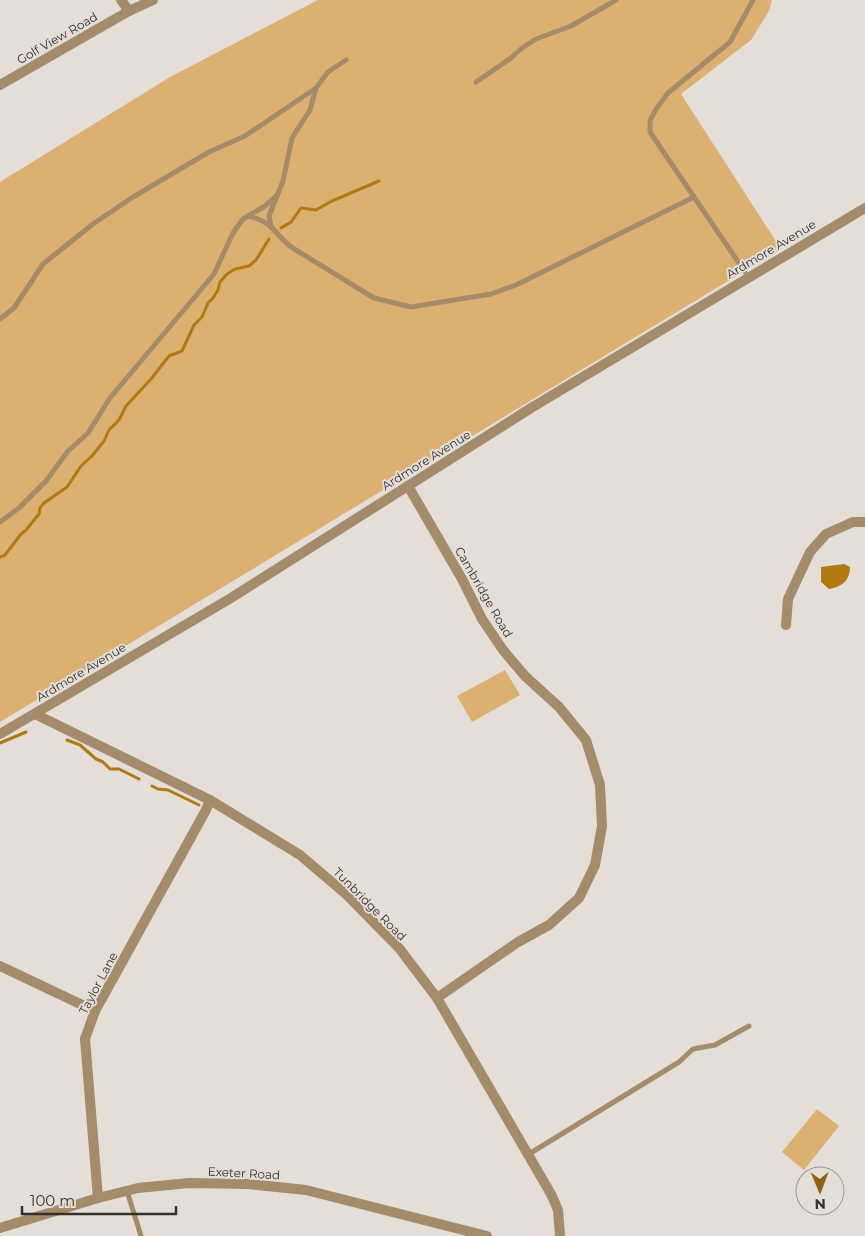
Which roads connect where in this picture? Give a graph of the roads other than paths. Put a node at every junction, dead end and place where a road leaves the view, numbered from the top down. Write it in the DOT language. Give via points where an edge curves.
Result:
graph roads {
  1 [pos="121,0"];
  2 [pos="153,0"];
  3 [pos="616,0"];
  4 [pos="753,0"];
  5 [pos="129,12"];
  6 [pos="346,60"];
  7 [pos="476,82"];
  8 [pos="0,85"];
  9 [pos="316,88"];
  10 [pos="278,195"];
  11 [pos="694,197"];
  12 [pos="865,208"];
  13 [pos="248,216"];
  14 [pos="272,227"];
  15 [pos="745,272"];
  16 [pos="0,319"];
  17 [pos="408,486"];
  18 [pos="0,522"];
  19 [pos="865,522"];
  20 [pos="786,625"];
  21 [pos="35,714"];
  22 [pos="0,734"];
  23 [pos="210,800"];
  24 [pos="0,966"];
  25 [pos="437,998"];
  26 [pos="95,1011"];
  27 [pos="748,1026"];
  28 [pos="529,1154"];
  29 [pos="127,1190"];
  30 [pos="98,1198"];
  31 [pos="0,1228"];
  32 [pos="141,1236"];
  33 [pos="487,1236"];
  34 [pos="560,1236"];
  1 -- 5 [label="street"];
  2 -- 5 [label="street, Golf View Road"];
  3 -- 7 [label="lane" via="570,26 529,43"];
  4 -- 11 [label="lane" via="730,42 668,93 650,121 650,132"];
  5 -- 8 [label="street, Golf View Road"];
  6 -- 9 [label="lane" via="328,72"];
  9 -- 10 [label="lane" via="310,110 292,138"];
  9 -- 16 [label="lane" via="245,136 209,152 94,224 43,264 14,308"];
  10 -- 13 [label="lane"];
  10 -- 14 [label="lane" via="269,216"];
  11 -- 14 [label="lane" via="516,285 491,294 411,307 374,298 291,247"];
  11 -- 15 [label="lane"];
  12 -- 17 [label="street, Ardmore Avenue" via="613,358"];
  13 -- 14 [label="lane" via="260,218"];
  13 -- 18 [label="lane" via="233,233 214,274 110,398 88,433 68,451 46,481"];
  17 -- 21 [label="street, Ardmore Avenue" via="231,598"];
  17 -- 25 [label="street, Cambridge Road" via="482,619 503,650 525,676 559,707 586,740 600,785 602,826 597,855 578,898 549,925 518,942"];
  19 -- 20 [label="street" via="853,522 826,534 810,552 788,599"];
  21 -- 22 [label="street, Ardmore Avenue"];
  21 -- 23 [label="street, Tunbridge Road"];
  23 -- 25 [label="street, Tunbridge Road" via="300,855 347,895 398,948"];
  23 -- 26 [label="street, Taylor Lane"];
  24 -- 26 [label="street"];
  25 -- 28 [label="street, Tunbridge Road"];
  26 -- 30 [label="street, Taylor Lane" via="86,1040"];
  27 -- 28 [label="lane" via="715,1045 693,1049 679,1062"];
  28 -- 34 [label="street, Tunbridge Road" via="558,1210"];
  29 -- 30 [label="street, Exeter Road"];
  29 -- 32 [label="lane"];
  29 -- 33 [label="street, Exeter Road" via="189,1184 248,1184 306,1190"];
  30 -- 31 [label="street, Exeter Road"];
}
